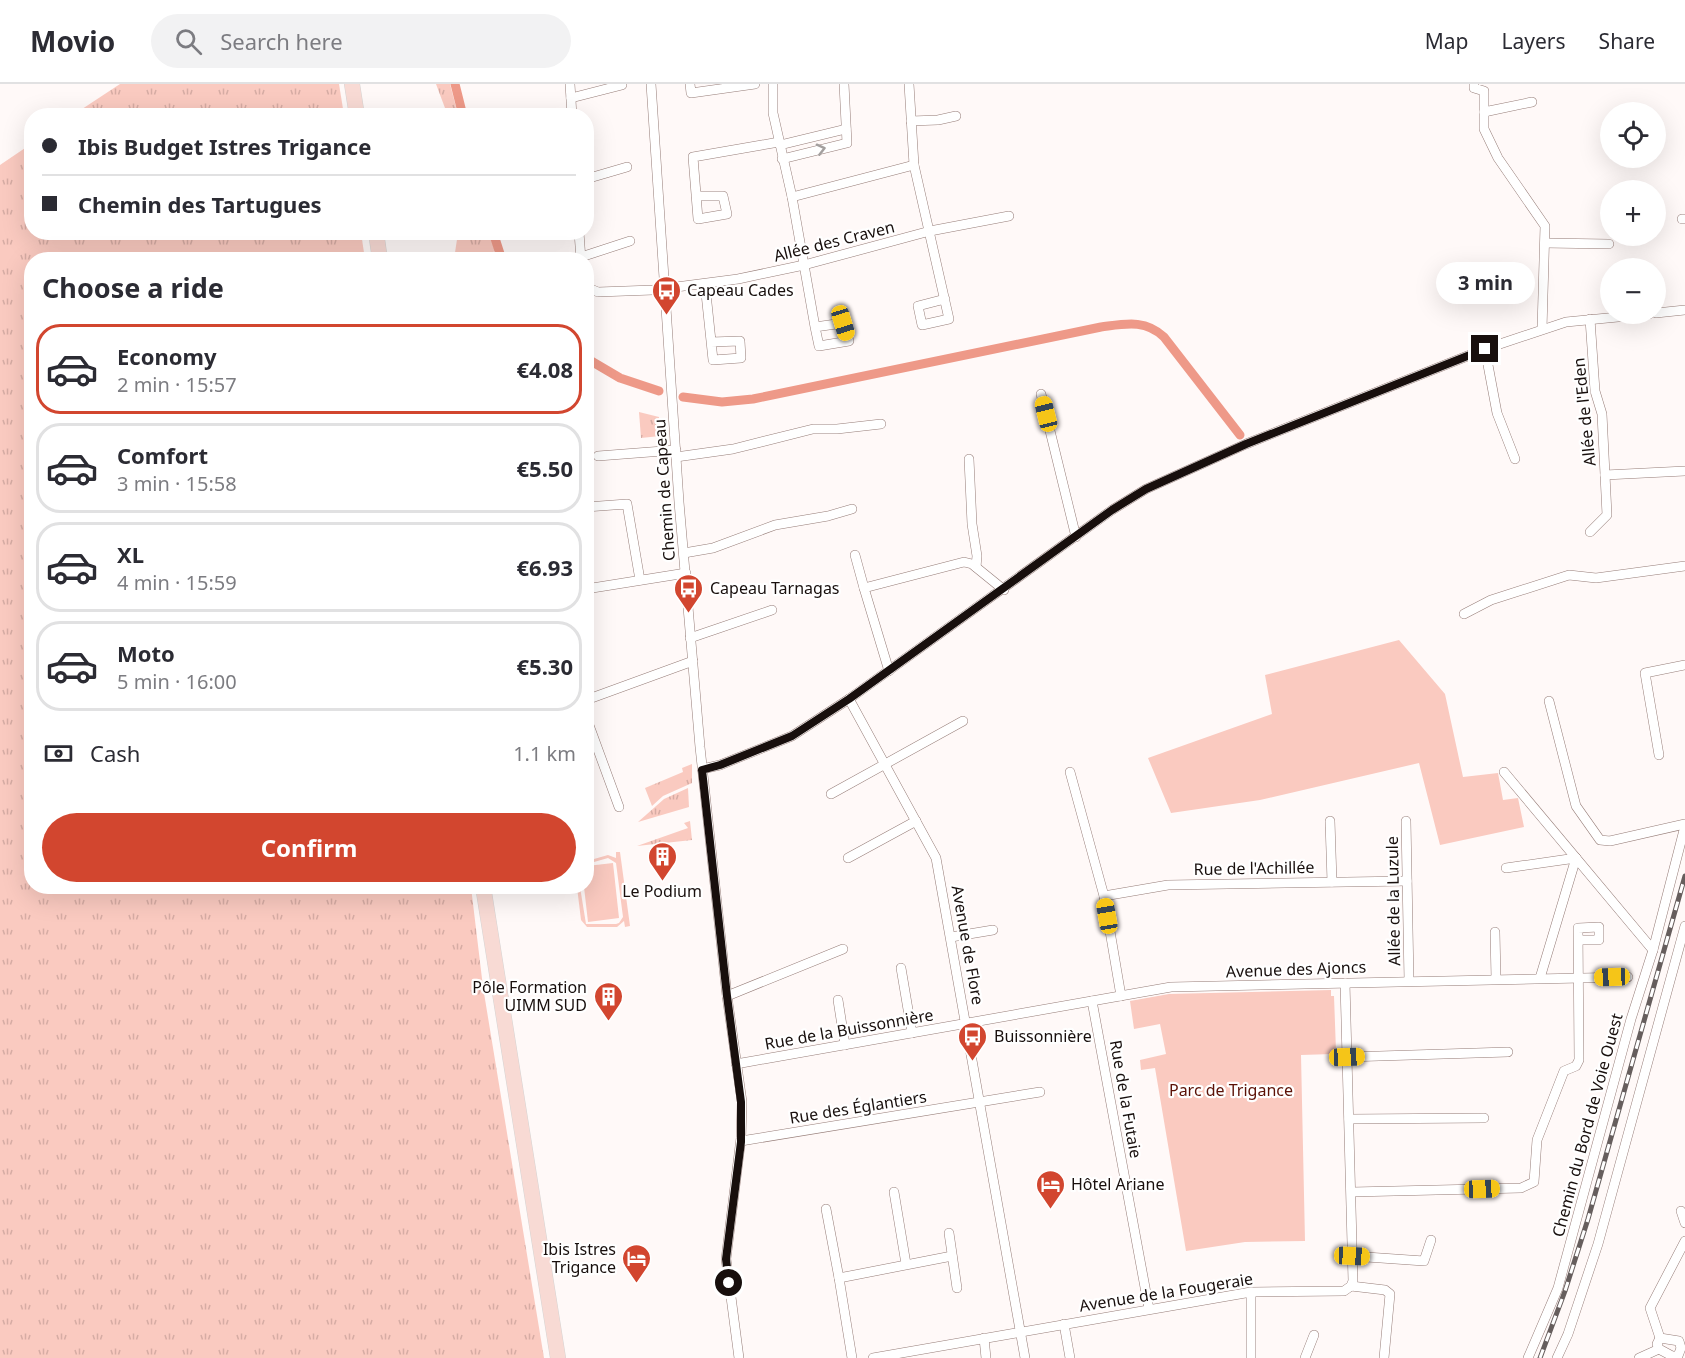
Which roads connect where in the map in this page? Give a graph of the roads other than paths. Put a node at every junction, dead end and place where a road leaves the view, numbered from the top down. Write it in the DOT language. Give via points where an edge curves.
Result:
graph roads {
  1 [pos="352,84"];
  2 [pos="570,84"];
  3 [pos="651,84"];
  4 [pos="690,84"];
  5 [pos="756,84"];
  6 [pos="773,84"];
  7 [pos="844,84"];
  8 [pos="909,84"];
  9 [pos="1474,84"];
  10 [pos="622,85"];
  11 [pos="571,98"];
  12 [pos="1532,102"];
  13 [pos="356,108"];
  14 [pos="572,108"];
  15 [pos="1484,112"];
  16 [pos="956,116"];
  17 [pos="911,121"];
  18 [pos="846,129"];
  19 [pos="779,143"];
  20 [pos="782,159"];
  21 [pos="914,165"];
  22 [pos="627,167"];
  23 [pos="594,177"];
  24 [pos="696,196"];
  25 [pos="792,197"];
  26 [pos="1009,216"];
  27 [pos="930,231"];
  28 [pos="630,241"];
  29 [pos="1545,243"];
  30 [pos="1600,243"];
  31 [pos="594,253"];
  32 [pos="804,265"];
  33 [pos="705,284"];
  34 [pos="665,288"];
  35 [pos="594,290"];
  36 [pos="945,299"];
  37 [pos="1685,310"];
  38 [pos="1666,312"];
  39 [pos="1600,318"];
  40 [pos="1590,319"];
  41 [pos="815,327"];
  42 [pos="1542,329"];
  43 [pos="711,342"];
  44 [pos="1485,349"];
  45 [pos="1041,394"];
  46 [pos="881,424"];
  47 [pos="676,453"];
  48 [pos="598,456"];
  49 [pos="969,459"];
  50 [pos="1515,459"];
  51 [pos="1685,471"];
  52 [pos="1605,475"];
  53 [pos="594,506"];
  54 [pos="852,509"];
  55 [pos="1590,532"];
  56 [pos="1076,537"];
  57 [pos="684,553"];
  58 [pos="855,555"];
  59 [pos="1685,566"];
  60 [pos="976,567"];
  61 [pos="686,573"];
  62 [pos="640,580"];
  63 [pos="594,588"];
  64 [pos="864,588"];
  65 [pos="1004,590"];
  66 [pos="772,610"];
  67 [pos="1464,614"];
  68 [pos="690,638"];
  69 [pos="693,661"];
  70 [pos="1685,665"];
  71 [pos="889,671"];
  72 [pos="594,697"];
  73 [pos="849,699"];
  74 [pos="1549,701"];
  75 [pos="963,721"];
  76 [pos="594,739"];
  77 [pos="1659,755"];
  78 [pos="885,764"];
  79 [pos="702,770"];
  80 [pos="1070,772"];
  81 [pos="1504,772"];
  82 [pos="831,794"];
  83 [pos="619,807"];
  84 [pos="916,821"];
  85 [pos="1330,821"];
  86 [pos="1406,821"];
  87 [pos="1685,825"];
  88 [pos="848,858"];
  89 [pos="1576,858"];
  90 [pos="1506,868"];
  91 [pos="1407,881"];
  92 [pos="1332,882"];
  93 [pos="484,894"];
  94 [pos="1104,896"];
  95 [pos="1685,926"];
  96 [pos="993,930"];
  97 [pos="1495,932"];
  98 [pos="951,937"];
  99 [pos="1579,940"];
  100 [pos="843,949"];
  101 [pos="1653,950"];
  102 [pos="901,968"];
  103 [pos="1628,977"];
  104 [pos="1540,978"];
  105 [pos="1580,978"];
  106 [pos="1496,979"];
  107 [pos="1409,981"];
  108 [pos="1345,983"];
  109 [pos="727,996"];
  110 [pos="1121,996"];
  111 [pos="838,1000"];
  112 [pos="1092,1001"];
  113 [pos="967,1023"];
  114 [pos="912,1033"];
  115 [pos="844,1045"];
  116 [pos="1508,1052"];
  117 [pos="1347,1057"];
  118 [pos="736,1064"];
  119 [pos="1040,1092"];
  120 [pos="979,1102"];
  121 [pos="1484,1118"];
  122 [pos="1349,1119"];
  123 [pos="741,1142"];
  124 [pos="894,1192"];
  125 [pos="1352,1192"];
  126 [pos="826,1209"];
  127 [pos="1681,1211"];
  128 [pos="1685,1223"];
  129 [pos="949,1233"];
  130 [pos="1431,1240"];
  131 [pos="1685,1240"];
  132 [pos="952,1256"];
  133 [pos="1352,1256"];
  134 [pos="906,1264"];
  135 [pos="839,1278"];
  136 [pos="1351,1286"];
  137 [pos="957,1288"];
  138 [pos="1251,1292"];
  139 [pos="1149,1309"];
  140 [pos="1064,1324"];
  141 [pos="1020,1331"];
  142 [pos="1314,1335"];
  143 [pos="984,1338"];
  144 [pos="1660,1338"];
  145 [pos="1682,1341"];
  146 [pos="1659,1349"];
  147 [pos="1678,1357"];
  148 [pos="558,1358"];
  149 [pos="739,1358"];
  150 [pos="852,1358"];
  151 [pos="873,1358"];
  152 [pos="986,1358"];
  153 [pos="1025,1358"];
  154 [pos="1070,1358"];
  155 [pos="1251,1358"];
  156 [pos="1305,1358"];
  157 [pos="1384,1358"];
  158 [pos="1528,1358"];
  159 [pos="1557,1358"];
  160 [pos="1639,1358"];
  1 -- 13 [label="main road"];
  2 -- 11 [label="street"];
  3 -- 34 [label="street, Chemin de Capeau"];
  4 -- 5 [label="street" via="691,93"];
  6 -- 19 [label="street"];
  7 -- 18 [label="street"];
  8 -- 17 [label="street"];
  9 -- 15 [label="street" via="1474,88 1484,92"];
  10 -- 11 [label="street"];
  11 -- 14 [label="street"];
  12 -- 15 [label="street"];
  15 -- 29 [label="street" via="1484,129 1498,158 1545,226"];
  16 -- 17 [label="street"];
  17 -- 21 [label="street"];
  18 -- 19 [label="street"];
  20 -- 18 [label="street, one-way" via="847,142"];
  19 -- 20 [label="street"];
  19 -- 24 [label="street" via="693,157"];
  20 -- 25 [label="street"];
  21 -- 25 [label="street"];
  21 -- 27 [label="street"];
  22 -- 23 [label="street"];
  25 -- 32 [label="street"];
  26 -- 27 [label="street, Allée des Craven"];
  27 -- 32 [label="street, Allée des Craven"];
  27 -- 36 [label="street"];
  28 -- 31 [label="street"];
  29 -- 30 [label="street"];
  29 -- 42 [label="street"];
  32 -- 33 [label="street, Allée des Craven"];
  32 -- 41 [label="street"];
  33 -- 34 [label="street, Allée des Craven"];
  33 -- 43 [label="street"];
  34 -- 35 [label="street, Allée des Craven"];
  34 -- 47 [label="street, Chemin de Capeau"];
  37 -- 38 [label="street"];
  39 -- 40 [label="street"];
  40 -- 42 [label="street"];
  40 -- 52 [label="street, Allée de l'Eden"];
  42 -- 44 [label="street"];
  44 -- 50 [label="street" via="1497,413"];
  44 -- 56 [label="street" via="1246,444 1157,484"];
  45 -- 56 [label="street"];
  46 -- 47 [label="street" via="813,429 733,449"];
  47 -- 48 [label="street"];
  47 -- 57 [label="street, Chemin de Capeau"];
  49 -- 60 [label="street"];
  51 -- 52 [label="street"];
  52 -- 55 [label="street, Allée de l'Eden" via="1607,515"];
  53 -- 62 [label="street" via="627,504"];
  54 -- 57 [label="street" via="775,525 713,548"];
  56 -- 65 [label="street"];
  57 -- 61 [label="street, Chemin de Capeau"];
  58 -- 64 [label="street"];
  59 -- 67 [label="street" via="1596,578 1569,575 1491,600"];
  60 -- 64 [label="street" via="964,562"];
  60 -- 65 [label="street"];
  61 -- 62 [label="street"];
  61 -- 68 [label="street, Chemin de Capeau"];
  62 -- 63 [label="street"];
  64 -- 71 [label="street"];
  65 -- 71 [label="street"];
  66 -- 68 [label="street"];
  68 -- 69 [label="street, Chemin de Capeau"];
  69 -- 72 [label="street"];
  69 -- 79 [label="street, Chemin de Capeau"];
  70 -- 77 [label="street" via="1645,673"];
  71 -- 73 [label="street"];
  73 -- 78 [label="street, Avenue de Flore"];
  73 -- 79 [label="street" via="792,736"];
  74 -- 87 [label="street" via="1576,806 1600,840"];
  75 -- 78 [label="street"];
  76 -- 83 [label="street"];
  78 -- 82 [label="street"];
  78 -- 84 [label="street, Avenue de Flore"];
  79 -- 109 [label="street, Chemin de Capeau"];
  80 -- 94 [label="street"];
  81 -- 89 [label="street"];
  84 -- 88 [label="street"];
  84 -- 98 [label="street, Avenue de Flore" via="936,858"];
  85 -- 92 [label="street"];
  86 -- 91 [label="street, Allée de la Luzule"];
  87 -- 101 [label="street, Chemin du Bord de Voie Ouest"];
  89 -- 90 [label="street"];
  89 -- 101 [label="street"];
  89 -- 104 [label="street"];
  91 -- 92 [label="street, Rue de l'Achillée"];
  91 -- 107 [label="street, Allée de la Luzule"];
  92 -- 94 [label="street, Rue de l'Achillée" via="1168,885"];
  93 -- 148 [label="main road"];
  94 -- 110 [label="street"];
  95 -- 159 [label="street" via="1598,1244"];
  96 -- 98 [label="street"];
  97 -- 106 [label="street"];
  98 -- 113 [label="street, Avenue de Flore"];
  99 -- 105 [label="street"];
  100 -- 109 [label="street"];
  101 -- 158 [label="street, Chemin du Bord de Voie Ouest" via="1558,1288"];
  102 -- 114 [label="street"];
  103 -- 105 [label="street, Avenue des Ajoncs"];
  104 -- 105 [label="street, Avenue des Ajoncs"];
  104 -- 106 [label="street, Avenue des Ajoncs"];
  105 -- 125 [label="street" via="1579,1060 1576,1066 1564,1071 1538,1140 1533,1182 1521,1188"];
  106 -- 107 [label="street, Avenue des Ajoncs"];
  107 -- 108 [label="street, Avenue des Ajoncs"];
  108 -- 110 [label="street, Avenue des Ajoncs" via="1171,987"];
  108 -- 117 [label="street"];
  109 -- 118 [label="street, Chemin de Capeau"];
  110 -- 112 [label="street, Avenue des Ajoncs"];
  111 -- 115 [label="street"];
  112 -- 113 [label="street, Avenue des Ajoncs"];
  112 -- 139 [label="street, Rue de la Futaie"];
  113 -- 114 [label="street, Rue de la Buissonnière"];
  113 -- 120 [label="street, Avenue de Flore"];
  114 -- 115 [label="street, Rue de la Buissonnière"];
  115 -- 118 [label="street, Rue de la Buissonnière"];
  116 -- 117 [label="street"];
  117 -- 122 [label="street"];
  118 -- 123 [label="street, Chemin de Capeau"];
  119 -- 120 [label="street, Rue des Églantiers"];
  120 -- 123 [label="street, Rue des Églantiers"];
  120 -- 141 [label="street, Avenue de Flore"];
  121 -- 122 [label="street"];
  122 -- 125 [label="street"];
  123 -- 149 [label="street, Chemin de Capeau" via="726,1259"];
  124 -- 134 [label="street"];
  125 -- 133 [label="street"];
  126 -- 135 [label="street"];
  127 -- 128 [label="street"];
  129 -- 132 [label="street"];
  130 -- 133 [label="street" via="1425,1261"];
  131 -- 144 [label="street" via="1650,1308"];
  132 -- 134 [label="street"];
  132 -- 137 [label="street"];
  133 -- 136 [label="street"];
  134 -- 135 [label="street"];
  135 -- 150 [label="street"];
  136 -- 138 [label="street, Avenue de la Fougeraie" via="1344,1291"];
  136 -- 157 [label="street, Avenue de la Fougeraie" via="1390,1294"];
  138 -- 139 [label="street, Avenue de la Fougeraie"];
  138 -- 155 [label="street"];
  139 -- 140 [label="street, Avenue de la Fougeraie"];
  140 -- 141 [label="street, Avenue de la Fougeraie"];
  140 -- 154 [label="street"];
  141 -- 143 [label="street, Avenue de la Fougeraie"];
  141 -- 153 [label="street, Avenue de Flore"];
  142 -- 156 [label="street"];
  143 -- 151 [label="street, Avenue de la Fougeraie"];
  143 -- 152 [label="street"];
  144 -- 145 [label="street"];
  144 -- 146 [label="street"];
  145 -- 147 [label="street"];
  146 -- 147 [label="street"];
  146 -- 160 [label="street"];
}
